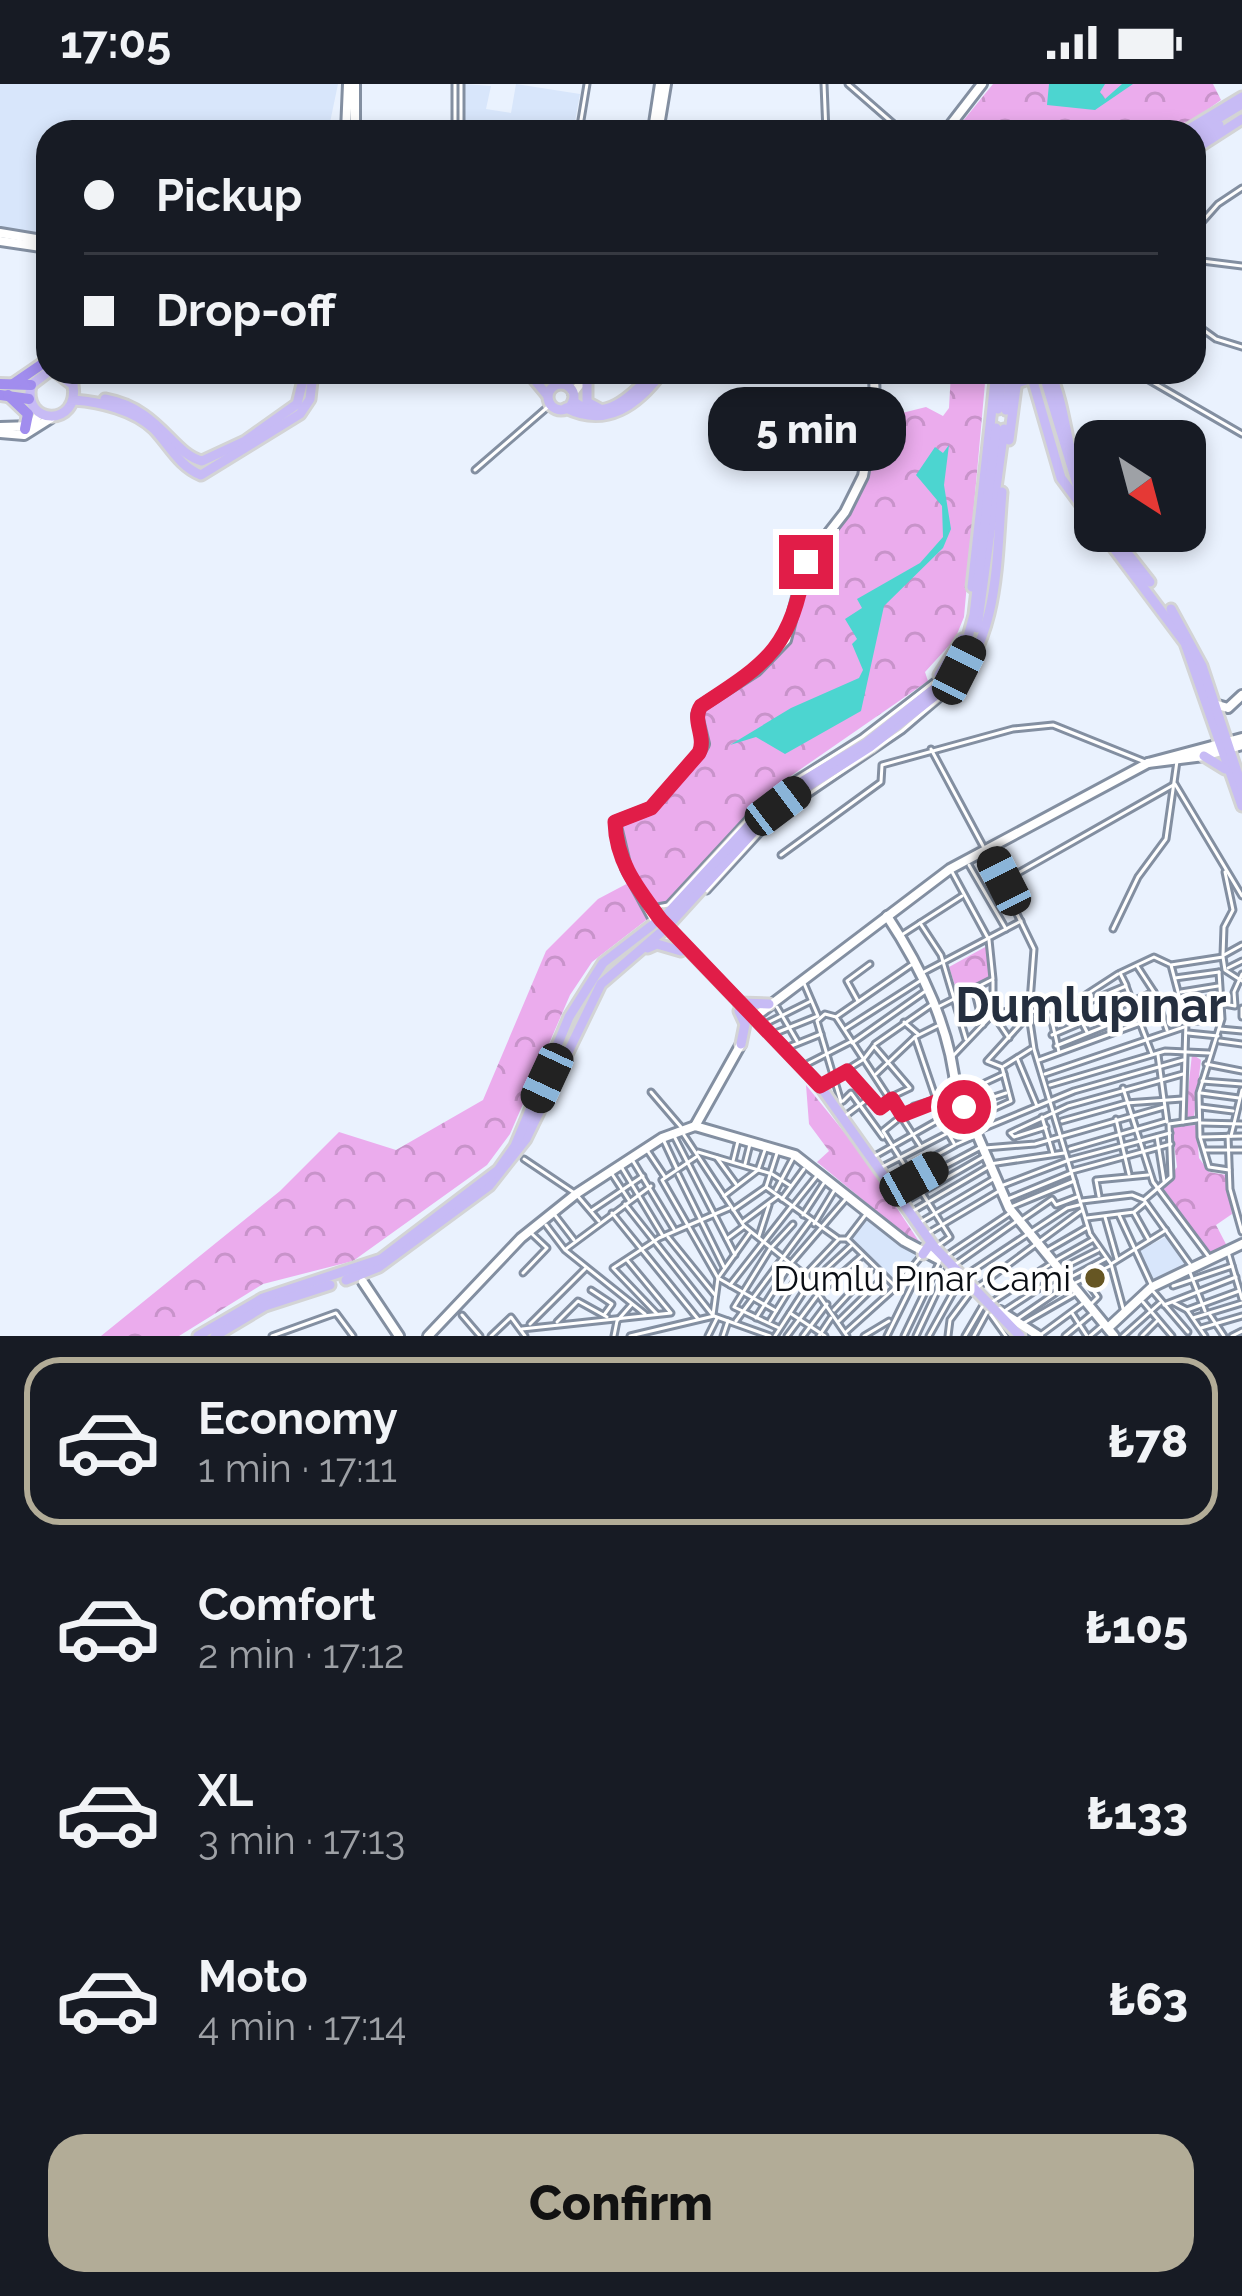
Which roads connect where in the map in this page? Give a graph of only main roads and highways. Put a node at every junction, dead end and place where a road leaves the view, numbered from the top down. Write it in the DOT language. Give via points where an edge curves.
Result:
graph roads {
  1 [pos="1242,105"];
  2 [pos="1202,120"];
  3 [pos="1206,127"];
  4 [pos="1206,136"];
  5 [pos="36,368"];
  6 [pos="36,383"];
  7 [pos="65,384"];
  8 [pos="309,384"];
  9 [pos="537,384"];
  10 [pos="555,384"];
  11 [pos="586,384"];
  12 [pos="644,384"];
  13 [pos="652,384"];
  14 [pos="1000,384"];
  15 [pos="1013,384"];
  16 [pos="1034,384"];
  17 [pos="1045,384"];
  18 [pos="1047,384"];
  19 [pos="1050,384"];
  20 [pos="31,385"];
  21 [pos="5,389"];
  22 [pos="567,394"];
  23 [pos="74,396"];
  24 [pos="29,399"];
  25 [pos="549,400"];
  26 [pos="605,410"];
  27 [pos="1002,410"];
  28 [pos="1054,428"];
  29 [pos="25,429"];
  30 [pos="1000,430"];
  31 [pos="1074,454"];
  32 [pos="1074,485"];
  33 [pos="1074,495"];
  34 [pos="1120,552"];
  35 [pos="1122,552"];
  36 [pos="932,695"];
  37 [pos="1241,743"];
  38 [pos="1222,747"];
  39 [pos="1204,756"];
  40 [pos="1229,768"];
  41 [pos="1242,787"];
  42 [pos="1242,806"];
  43 [pos="714,876"];
  44 [pos="650,909"];
  45 [pos="662,925"];
  46 [pos="640,934"];
  47 [pos="681,948"];
  48 [pos="627,958"];
  49 [pos="738,1006"];
  50 [pos="762,1020"];
  51 [pos="938,1258"];
  52 [pos="1015,1330"];
  53 [pos="198,1336"];
  54 [pos="215,1336"];
  1 -- 2 [label="main road" via="1227,104"];
  1 -- 3 [label="main road"];
  1 -- 4 [label="main road"];
  5 -- 21 [label="highway"];
  6 -- 20 [label="main road"];
  7 -- 23 [label="main road"];
  8 -- 23 [label="main road" via="299,414 201,475 186,469 149,424"];
  9 -- 25 [label="main road"];
  10 -- 22 [label="main road"];
  11 -- 26 [label="main road" via="587,402"];
  12 -- 26 [label="main road"];
  13 -- 22 [label="main road" via="609,416 586,418"];
  14 -- 27 [label="main road"];
  15 -- 27 [label="main road"];
  16 -- 33 [label="main road" via="1061,478"];
  17 -- 28 [label="main road"];
  18 -- 32 [label="main road"];
  19 -- 31 [label="main road"];
  20 -- 21 [label="highway"];
  20 -- 24 [label="main road"];
  21 -- 24 [label="highway"];
  21 -- 29 [label="highway" via="28,414"];
  22 -- 25 [label="main road"];
  22 -- 25 [label="main road"];
  22 -- 26 [label="main road" via="589,411"];
  23 -- 24 [label="main road" via="66,413 51,418"];
  27 -- 30 [label="main road"];
  27 -- 30 [label="main road"];
  30 -- 36 [label="main road" via="968,621"];
  30 -- 36 [label="main road" via="981,615 959,670"];
  30 -- 36 [label="main road" via="988,621 948,692"];
  34 -- 38 [label="main road" via="1185,643"];
  35 -- 38 [label="main road" via="1186,632"];
  36 -- 43 [label="main road" via="871,747 778,806"];
  36 -- 45 [label="main road" via="773,800"];
  37 -- 40 [label="main road"];
  38 -- 40 [label="main road"];
  39 -- 40 [label="main road"];
  40 -- 41 [label="main road"];
  40 -- 42 [label="main road"];
  43 -- 45 [label="main road"];
  43 -- 47 [label="main road" via="680,921"];
  44 -- 46 [label="main road"];
  45 -- 46 [label="main road"];
  45 -- 47 [label="main road"];
  45 -- 48 [label="main road"];
  46 -- 53 [label="main road" via="590,980 498,1170 382,1259 263,1298"];
  47 -- 48 [label="main road" via="657,944"];
  47 -- 49 [label="main road"];
  48 -- 54 [label="main road" via="588,1003 526,1139 489,1186 380,1267 265,1306"];
  49 -- 50 [label="main road"];
  49 -- 50 [label="main road"];
  49 -- 50 [label="main road" via="741,1044"];
  50 -- 51 [label="main road"];
  50 -- 51 [label="main road" via="838,1104"];
  51 -- 52 [label="main road"];
}
